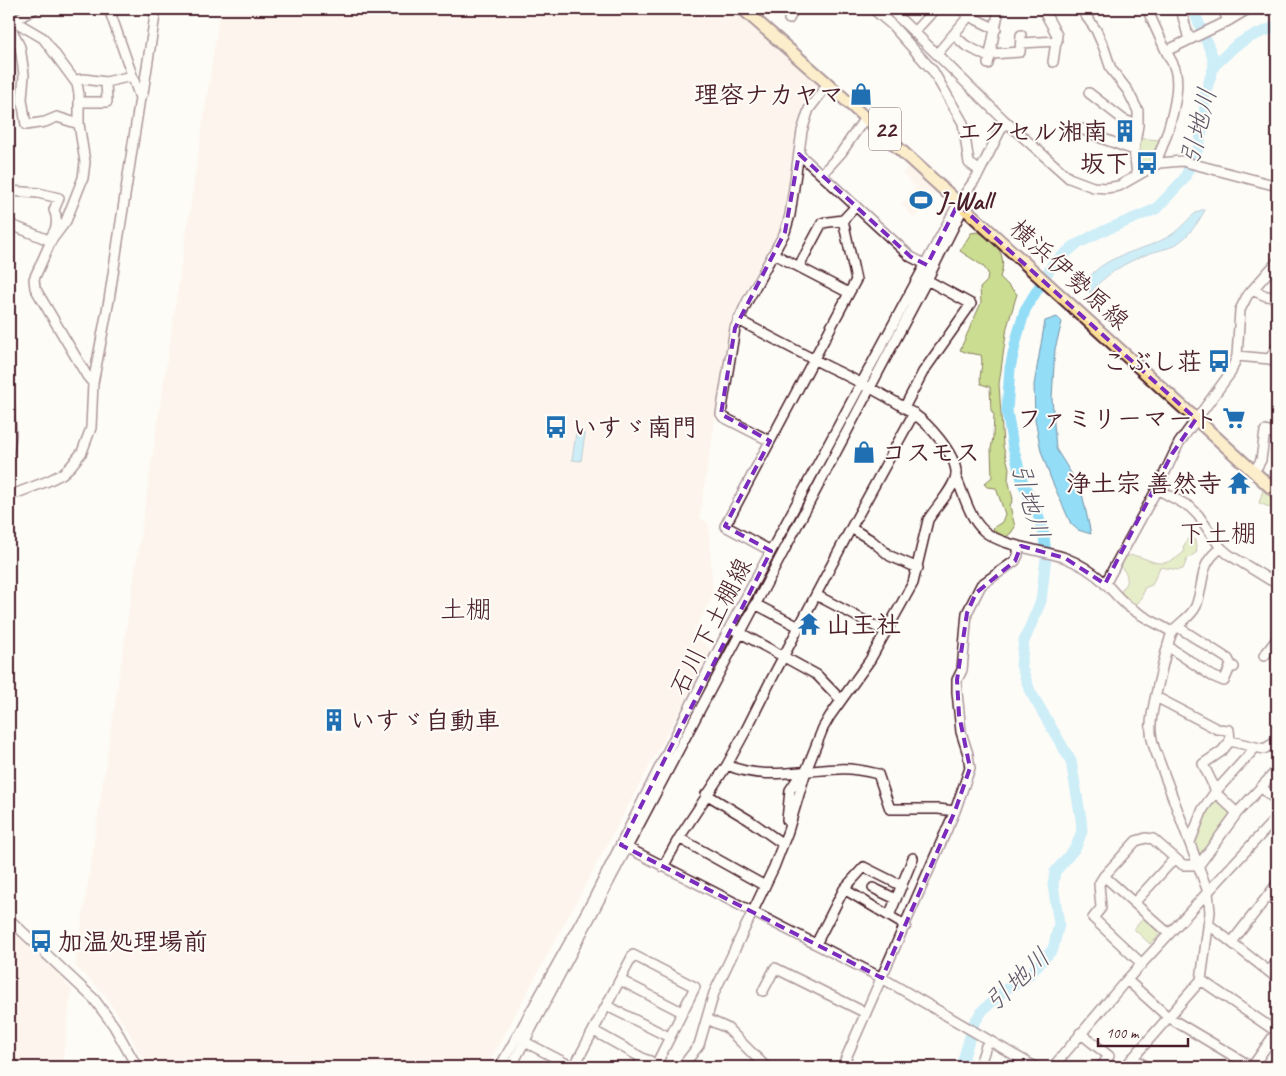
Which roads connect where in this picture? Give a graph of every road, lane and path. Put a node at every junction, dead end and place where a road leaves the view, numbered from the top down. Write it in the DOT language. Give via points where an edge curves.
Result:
graph roads {
  1 [pos="34,9"];
  2 [pos="109,9"];
  3 [pos="156,9"];
  4 [pos="743,9"];
  5 [pos="752,9"];
  6 [pos="794,9"];
  7 [pos="873,9"];
  8 [pos="935,9"];
  9 [pos="962,9"];
  10 [pos="999,9"];
  11 [pos="1045,9"];
  12 [pos="1082,9"];
  13 [pos="1147,9"];
  14 [pos="1181,9"];
  15 [pos="1223,9"];
  16 [pos="1248,9"];
  17 [pos="893,10"];
  18 [pos="969,16"];
  19 [pos="885,18"];
  20 [pos="789,19"];
  21 [pos="1228,20"];
  22 [pos="10,22"];
  23 [pos="996,29"];
  24 [pos="914,32"];
  25 [pos="954,35"];
  26 [pos="1192,39"];
  27 [pos="1057,42"];
  28 [pos="1166,51"];
  29 [pos="937,54"];
  30 [pos="990,59"];
  31 [pos="1053,62"];
  32 [pos="132,76"];
  33 [pos="75,80"];
  34 [pos="106,82"];
  35 [pos="828,84"];
  36 [pos="1089,92"];
  37 [pos="140,98"];
  38 [pos="79,102"];
  39 [pos="865,118"];
  40 [pos="1005,122"];
  41 [pos="79,124"];
  42 [pos="1138,125"];
  43 [pos="1082,129"];
  44 [pos="1134,150"];
  45 [pos="799,154"];
  46 [pos="1159,163"];
  47 [pos="980,171"];
  48 [pos="822,174"];
  49 [pos="1137,175"];
  50 [pos="1277,186"];
  51 [pos="9,191"];
  52 [pos="963,201"];
  53 [pos="856,206"];
  54 [pos="843,220"];
  55 [pos="9,224"];
  56 [pos="50,240"];
  57 [pos="774,254"];
  58 [pos="1277,262"];
  59 [pos="927,265"];
  60 [pos="799,266"];
  61 [pos="927,280"];
  62 [pos="1252,290"];
  63 [pos="848,293"];
  64 [pos="1277,297"];
  65 [pos="738,320"];
  66 [pos="1277,346"];
  67 [pos="1236,356"];
  68 [pos="813,359"];
  69 [pos="1274,361"];
  70 [pos="93,383"];
  71 [pos="861,384"];
  72 [pos="870,388"];
  73 [pos="9,400"];
  74 [pos="904,408"];
  75 [pos="914,413"];
  76 [pos="1198,417"];
  77 [pos="1277,434"];
  78 [pos="770,441"];
  79 [pos="9,450"];
  80 [pos="1257,467"];
  81 [pos="956,477"];
  82 [pos="1277,486"];
  83 [pos="1157,489"];
  84 [pos="1277,493"];
  85 [pos="9,496"];
  86 [pos="851,528"];
  87 [pos="1018,546"];
  88 [pos="1220,548"];
  89 [pos="771,551"];
  90 [pos="918,568"];
  91 [pos="1277,582"];
  92 [pos="1105,584"];
  93 [pos="816,594"];
  94 [pos="755,604"];
  95 [pos="730,627"];
  96 [pos="799,627"];
  97 [pos="1175,629"];
  98 [pos="886,632"];
  99 [pos="740,633"];
  100 [pos="1277,639"];
  101 [pos="1168,647"];
  102 [pos="784,656"];
  103 [pos="1264,656"];
  104 [pos="1156,697"];
  105 [pos="841,700"];
  106 [pos="1230,741"];
  107 [pos="1277,742"];
  108 [pos="1255,748"];
  109 [pos="726,765"];
  110 [pos="1277,770"];
  111 [pos="804,771"];
  112 [pos="1261,787"];
  113 [pos="1216,791"];
  114 [pos="706,794"];
  115 [pos="1277,801"];
  116 [pos="955,811"];
  117 [pos="1237,813"];
  118 [pos="1277,817"];
  119 [pos="679,838"];
  120 [pos="784,841"];
  121 [pos="1190,842"];
  122 [pos="625,846"];
  123 [pos="913,858"];
  124 [pos="1175,858"];
  125 [pos="1199,865"];
  126 [pos="663,867"];
  127 [pos="1104,876"];
  128 [pos="1277,884"];
  129 [pos="766,886"];
  130 [pos="902,886"];
  131 [pos="873,888"];
  132 [pos="844,890"];
  133 [pos="1208,892"];
  134 [pos="896,899"];
  135 [pos="1134,904"];
  136 [pos="753,913"];
  137 [pos="889,916"];
  138 [pos="9,919"];
  139 [pos="1208,924"];
  140 [pos="906,926"];
  141 [pos="1169,934"];
  142 [pos="1232,942"];
  143 [pos="816,944"];
  144 [pos="1277,962"];
  145 [pos="1142,964"];
  146 [pos="1268,971"];
  147 [pos="882,978"];
  148 [pos="1277,978"];
  149 [pos="620,980"];
  150 [pos="1127,980"];
  151 [pos="1201,980"];
  152 [pos="763,992"];
  153 [pos="607,1006"];
  154 [pos="682,1012"];
  155 [pos="866,1013"];
  156 [pos="1168,1017"];
  157 [pos="707,1019"];
  158 [pos="594,1031"];
  159 [pos="1277,1032"];
  160 [pos="1080,1033"];
  161 [pos="670,1037"];
  162 [pos="524,1042"];
  163 [pos="989,1044"];
  164 [pos="1132,1058"];
  165 [pos="644,1059"];
  166 [pos="9,1064"];
  167 [pos="658,1066"];
  168 [pos="15,1067"];
  169 [pos="137,1067"];
  170 [pos="500,1067"];
  171 [pos="511,1067"];
  172 [pos="574,1067"];
  173 [pos="637,1067"];
  174 [pos="682,1067"];
  175 [pos="766,1067"];
  176 [pos="842,1067"];
  177 [pos="979,1067"];
  178 [pos="1035,1067"];
  179 [pos="1053,1067"];
  180 [pos="1101,1067"];
  181 [pos="1124,1067"];
  182 [pos="1147,1067"];
  183 [pos="1252,1067"];
  1 -- 22 [label="street"];
  2 -- 32 [label="street"];
  3 -- 37 [label="street"];
  4 -- 35 [label="main road, 横浜伊勢原線 / 22"];
  5 -- 52 [label="main road, 横浜伊勢原線 / 22"];
  6 -- 20 [label="street"];
  7 -- 19 [label="street"];
  8 -- 24 [label="street"];
  9 -- 18 [label="street"];
  10 -- 23 [label="street"];
  11 -- 27 [label="street"];
  12 -- 42 [label="street" via="1096,30 1111,69 1136,105"];
  13 -- 28 [label="street"];
  14 -- 26 [label="street"];
  15 -- 21 [label="street"];
  16 -- 21 [label="street"];
  17 -- 19 [label="street"];
  17 -- 24 [label="street"];
  18 -- 23 [label="street"];
  18 -- 25 [label="street"];
  19 -- 47 [label="street" via="933,70 963,124 969,163"];
  21 -- 26 [label="street"];
  22 -- 33 [label="street" via="42,38"];
  22 -- 41 [label="street" via="20,47 26,125 57,117"];
  23 -- 30 [label="street"];
  24 -- 29 [label="street"];
  25 -- 29 [label="street"];
  25 -- 30 [label="street"];
  26 -- 28 [label="street"];
  27 -- 30 [label="street" via="1021,39 1020,52"];
  27 -- 31 [label="street"];
  28 -- 46 [label="street" via="1175,70 1176,87 1171,123 1158,157"];
  29 -- 40 [label="street"];
  32 -- 34 [label="street"];
  32 -- 37 [label="street"];
  33 -- 34 [label="street"];
  33 -- 38 [label="street"];
  34 -- 38 [label="street" via="107,102"];
  35 -- 39 [label="main road, 横浜伊勢原線 / 22"];
  35 -- 45 [label="street" via="807,114"];
  36 -- 42 [label="street" via="1124,120"];
  37 -- 70 [label="street"];
  38 -- 41 [label="street"];
  39 -- 48 [label="street"];
  39 -- 52 [label="main road, 横浜伊勢原線 / 22"];
  40 -- 47 [label="street"];
  40 -- 49 [label="street" via="1079,183 1106,188 1119,186"];
  41 -- 56 [label="street" via="84,178 66,221"];
  42 -- 44 [label="street"];
  43 -- 44 [label="street"];
  44 -- 49 [label="street"];
  45 -- 48 [label="street"];
  45 -- 57 [label="street" via="790,215"];
  46 -- 49 [label="street"];
  46 -- 50 [label="street" via="1182,161"];
  47 -- 52 [label="street"];
  48 -- 53 [label="street"];
  51 -- 56 [label="street" via="59,198"];
  52 -- 59 [label="street, 石川下土棚線"];
  52 -- 61 [label="street, 石川下土棚線"];
  52 -- 76 [label="main road, 横浜伊勢原線 / 22"];
  53 -- 54 [label="street"];
  53 -- 59 [label="street" via="911,256"];
  54 -- 60 [label="street" via="822,224"];
  54 -- 63 [label="street" via="856,280"];
  55 -- 56 [label="street"];
  56 -- 70 [label="street" via="34,279 35,288"];
  57 -- 60 [label="street"];
  57 -- 65 [label="street"];
  58 -- 62 [label="street"];
  59 -- 71 [label="street, 石川下土棚線"];
  60 -- 63 [label="street"];
  61 -- 72 [label="street, 石川下土棚線"];
  61 -- 74 [label="street" via="971,304 922,372"];
  62 -- 64 [label="street"];
  62 -- 67 [label="street" via="1240,310"];
  63 -- 68 [label="street"];
  65 -- 68 [label="street"];
  65 -- 78 [label="street" via="721,414"];
  66 -- 69 [label="street"];
  67 -- 69 [label="street"];
  67 -- 76 [label="street" via="1231,372"];
  68 -- 71 [label="street"];
  68 -- 78 [label="street"];
  70 -- 85 [label="street" via="91,428 78,460 62,474"];
  71 -- 72 [label="street"];
  71 -- 89 [label="street, 石川下土棚線"];
  72 -- 74 [label="street"];
  72 -- 94 [label="street, 石川下土棚線"];
  73 -- 79 [label="street" via="12,435"];
  74 -- 75 [label="street"];
  75 -- 81 [label="street" via="942,442 956,470"];
  75 -- 86 [label="street"];
  76 -- 80 [label="main road, 横浜伊勢原線 / 22"];
  76 -- 83 [label="street" via="1178,442"];
  76 -- 84 [label="main road, 横浜伊勢原線 / 22"];
  77 -- 80 [label="street" via="1265,431"];
  78 -- 89 [label="street" via="724,526"];
  80 -- 82 [label="main road, 横浜伊勢原線 / 22"];
  81 -- 87 [label="street" via="980,527 986,533"];
  81 -- 90 [label="street" via="928,520"];
  83 -- 88 [label="street" via="1190,507"];
  83 -- 92 [label="street"];
  86 -- 90 [label="street" via="890,556"];
  86 -- 93 [label="street"];
  87 -- 92 [label="street" via="1053,554 1080,565"];
  87 -- 116 [label="street" via="1015,562 982,585 967,613 957,692 961,732 970,768"];
  88 -- 91 [label="street"];
  88 -- 97 [label="street" via="1204,567 1194,610"];
  89 -- 95 [label="street, 石川下土棚線"];
  90 -- 98 [label="street" via="913,584"];
  92 -- 97 [label="street" via="1130,608"];
  93 -- 96 [label="street"];
  93 -- 98 [label="street"];
  94 -- 96 [label="street"];
  94 -- 99 [label="street, 石川下土棚線"];
  95 -- 99 [label="street"];
  95 -- 122 [label="street, 石川下土棚線"];
  96 -- 102 [label="street"];
  97 -- 101 [label="street"];
  97 -- 101 [label="street" via="1228,659 1233,666 1224,681"];
  98 -- 105 [label="street"];
  99 -- 102 [label="street"];
  99 -- 122 [label="street, 石川下土棚線"];
  100 -- 103 [label="street"];
  101 -- 104 [label="street"];
  102 -- 105 [label="street" via="817,675"];
  102 -- 109 [label="street"];
  104 -- 106 [label="street" via="1217,729 1229,730"];
  104 -- 121 [label="street" via="1151,737"];
  105 -- 111 [label="street" via="823,728"];
  106 -- 108 [label="street"];
  106 -- 113 [label="street" via="1203,764"];
  107 -- 108 [label="street"];
  108 -- 113 [label="street"];
  109 -- 111 [label="street" via="767,774"];
  109 -- 114 [label="street"];
  110 -- 112 [label="street"];
  111 -- 116 [label="street" via="840,769 878,774 890,809"];
  111 -- 120 [label="street"];
  112 -- 115 [label="street"];
  112 -- 117 [label="street"];
  113 -- 117 [label="street"];
  113 -- 121 [label="street" via="1203,809"];
  114 -- 119 [label="street"];
  114 -- 120 [label="street"];
  116 -- 140 [label="street"];
  117 -- 125 [label="street"];
  118 -- 133 [label="street"];
  119 -- 126 [label="street"];
  119 -- 129 [label="street"];
  120 -- 129 [label="street"];
  121 -- 125 [label="street"];
  122 -- 126 [label="street"];
  122 -- 162 [label="street, 石川下土棚線"];
  122 -- 170 [label="street, 石川下土棚線"];
  123 -- 130 [label="street"];
  124 -- 125 [label="street" via="1183,865"];
  124 -- 127 [label="street" via="1161,844 1146,838 1136,841"];
  124 -- 135 [label="street"];
  125 -- 133 [label="street"];
  126 -- 136 [label="street"];
  127 -- 135 [label="street"];
  127 -- 145 [label="street" via="1100,884 1101,908 1093,918"];
  128 -- 142 [label="street"];
  129 -- 136 [label="street"];
  130 -- 132 [label="street" via="864,867"];
  130 -- 134 [label="street"];
  131 -- 134 [label="street"];
  132 -- 137 [label="street"];
  132 -- 143 [label="street"];
  133 -- 139 [label="street"];
  133 -- 141 [label="street"];
  134 -- 137 [label="street"];
  135 -- 141 [label="street"];
  136 -- 143 [label="street"];
  136 -- 157 [label="street" via="714,993"];
  137 -- 140 [label="street"];
  138 -- 169 [label="street" via="94,999"];
  139 -- 142 [label="street"];
  139 -- 151 [label="street"];
  140 -- 147 [label="street"];
  141 -- 145 [label="street"];
  142 -- 146 [label="street"];
  143 -- 147 [label="street"];
  144 -- 146 [label="street"];
  145 -- 150 [label="street"];
  146 -- 148 [label="street"];
  147 -- 155 [label="street"];
  147 -- 163 [label="street"];
  149 -- 153 [label="street"];
  149 -- 154 [label="street"];
  149 -- 154 [label="street" via="633,955 695,987"];
  150 -- 156 [label="street"];
  150 -- 160 [label="street"];
  151 -- 156 [label="street"];
  151 -- 159 [label="street"];
  152 -- 155 [label="street" via="774,968"];
  153 -- 158 [label="street"];
  153 -- 161 [label="street"];
  154 -- 161 [label="street"];
  155 -- 176 [label="street"];
  156 -- 164 [label="street"];
  156 -- 183 [label="street"];
  157 -- 174 [label="street" via="702,1038"];
  157 -- 175 [label="street" via="727,1028"];
  158 -- 165 [label="street"];
  158 -- 172 [label="street"];
  159 -- 183 [label="street"];
  160 -- 179 [label="street"];
  160 -- 180 [label="street" via="1109,1056"];
  161 -- 167 [label="street"];
  162 -- 171 [label="street, 石川下土棚線"];
  162 -- 172 [label="street"];
  163 -- 177 [label="street"];
  163 -- 178 [label="street"];
  164 -- 181 [label="street"];
  164 -- 182 [label="street"];
  165 -- 167 [label="street"];
  165 -- 173 [label="street"];
  166 -- 168 [label="main road"];
}
